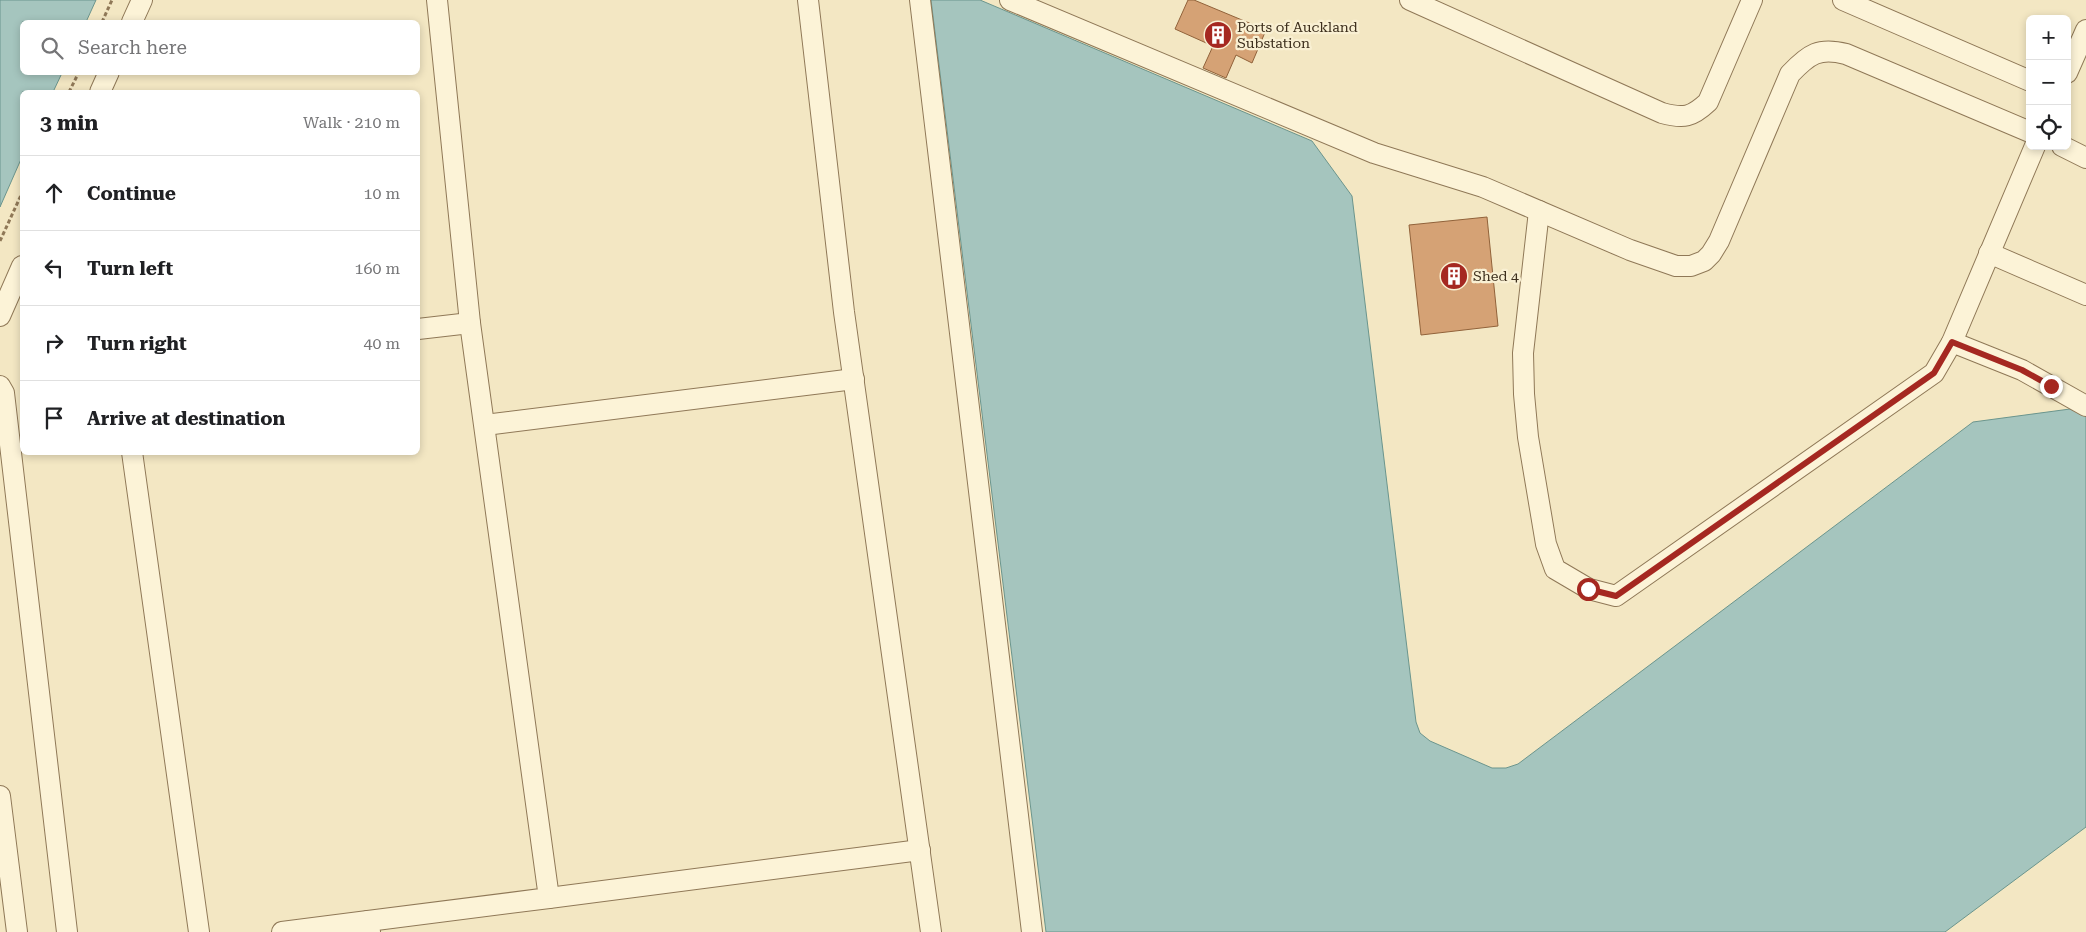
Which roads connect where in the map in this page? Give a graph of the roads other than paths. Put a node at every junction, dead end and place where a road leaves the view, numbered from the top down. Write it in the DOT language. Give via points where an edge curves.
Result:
graph roads {
  1 [pos="142,0"];
  2 [pos="437,0"];
  3 [pos="808,0"];
  4 [pos="920,0"];
  5 [pos="1010,0"];
  6 [pos="1410,0"];
  7 [pos="1752,0"];
  8 [pos="1843,0"];
  9 [pos="133,20"];
  10 [pos="2086,30"];
  11 [pos="2071,64"];
  12 [pos="108,75"];
  13 [pos="2026,79"];
  14 [pos="101,90"];
  15 [pos="2026,130"];
  16 [pos="2033,150"];
  17 [pos="2070,150"];
  18 [pos="2086,158"];
  19 [pos="1539,211"];
  20 [pos="1989,253"];
  21 [pos="20,271"];
  22 [pos="2086,295"];
  23 [pos="0,316"];
  24 [pos="470,323"];
  25 [pos="420,330"];
  26 [pos="1952,342"];
  27 [pos="854,379"];
  28 [pos="0,386"];
  29 [pos="2080,402"];
  30 [pos="484,425"];
  31 [pos="132,455"];
  32 [pos="0,796"];
  33 [pos="920,850"];
  34 [pos="0,856"];
  35 [pos="549,898"];
  36 [pos="369,926"];
  37 [pos="9,932"];
  38 [pos="17,932"];
  39 [pos="67,932"];
  40 [pos="199,932"];
  41 [pos="282,932"];
  42 [pos="931,932"];
  43 [pos="1032,932"];
  1 -- 9 [label="lane"];
  2 -- 24 [label="lane"];
  3 -- 27 [label="lane"];
  4 -- 43 [label="lane"];
  5 -- 19 [label="lane" via="1374,152 1483,187"];
  6 -- 7 [label="lane" via="1662,113 1681,118 1698,112 1708,102"];
  8 -- 13 [label="lane"];
  10 -- 11 [label="lane"];
  12 -- 14 [label="lane"];
  15 -- 19 [label="lane" via="1846,54 1831,50 1817,52 1790,74 1719,241 1704,262 1676,266"];
  16 -- 20 [label="lane"];
  17 -- 18 [label="lane"];
  19 -- 26 [label="lane" via="1523,353 1528,437 1546,544 1555,569 1588,589 1616,596 1934,373"];
  20 -- 22 [label="lane"];
  20 -- 26 [label="lane"];
  21 -- 23 [label="lane"];
  24 -- 25 [label="lane"];
  24 -- 30 [label="lane"];
  26 -- 29 [label="lane" via="2022,370"];
  27 -- 30 [label="lane"];
  27 -- 33 [label="lane"];
  28 -- 39 [label="lane" via="4,392"];
  30 -- 35 [label="lane"];
  31 -- 40 [label="lane"];
  32 -- 38 [label="lane"];
  33 -- 35 [label="lane"];
  33 -- 42 [label="lane"];
  34 -- 37 [label="lane"];
  35 -- 36 [label="lane"];
  36 -- 41 [label="lane"];
}
